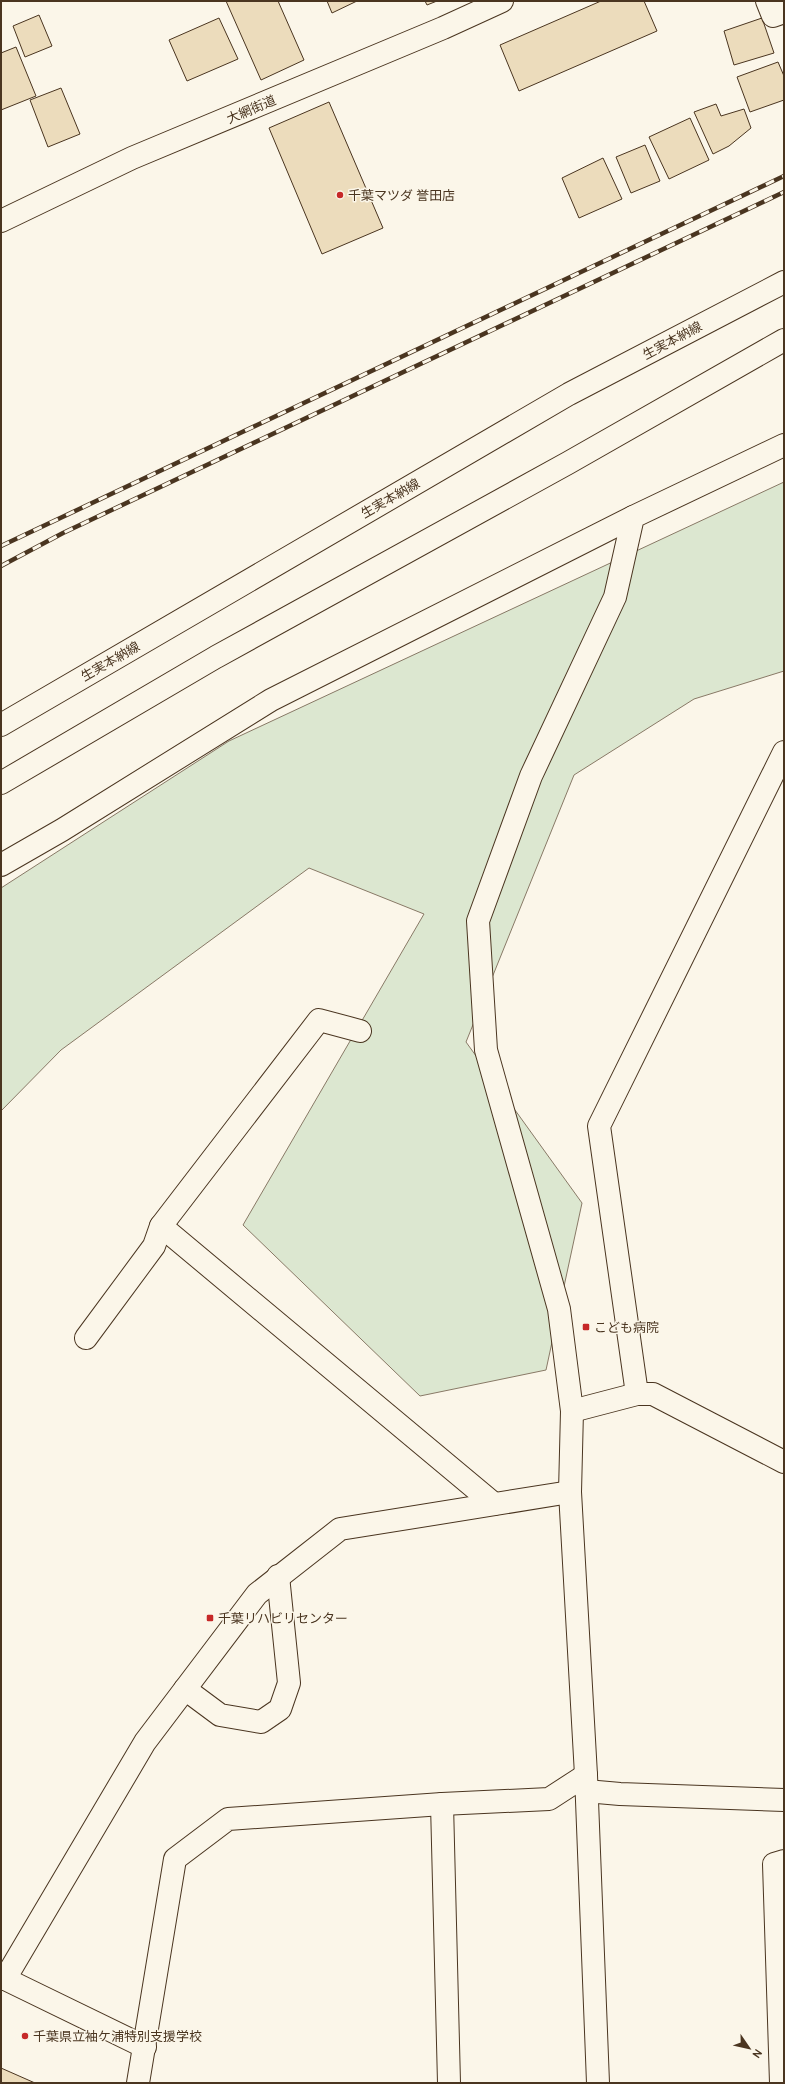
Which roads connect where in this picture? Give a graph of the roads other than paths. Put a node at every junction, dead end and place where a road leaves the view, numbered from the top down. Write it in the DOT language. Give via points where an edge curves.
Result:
graph roads {
  1 [pos="502,1"];
  2 [pos="767,1"];
  3 [pos="784,12"];
  4 [pos="1,221"];
  5 [pos="784,282"];
  6 [pos="784,340"];
  7 [pos="784,445"];
  8 [pos="633,518"];
  9 [pos="1,725"];
  10 [pos="784,752"];
  11 [pos="1,783"];
  12 [pos="1,865"];
  13 [pos="360,1031"];
  14 [pos="161,1226"];
  15 [pos="86,1338"];
  16 [pos="637,1394"];
  17 [pos="572,1411"];
  18 [pos="784,1462"];
  19 [pos="570,1492"];
  20 [pos="494,1504"];
  21 [pos="278,1576"];
  22 [pos="185,1689"];
  23 [pos="586,1783"];
  24 [pos="784,1800"];
  25 [pos="442,1804"];
  26 [pos="784,1861"];
  27 [pos="3,1978"];
  28 [pos="145,2047"];
  29 [pos="138,2083"];
  30 [pos="449,2083"];
  31 [pos="598,2083"];
  32 [pos="781,2083"];
  1 -- 4 [label="street, 大網街道" via="132,158"];
  2 -- 3 [label="street" via="773,16"];
  5 -- 9 [label="street, 生実本納線" via="569,394"];
  6 -- 11 [label="street" via="568,463 216,657"];
  7 -- 8 [label="street"];
  8 -- 12 [label="street" via="271,700"];
  8 -- 17 [label="street" via="615,597 531,776 478,921 486,1050 559,1309"];
  10 -- 16 [label="street" via="599,1126"];
  13 -- 14 [label="street" via="319,1020"];
  14 -- 15 [label="street" via="154,1246"];
  14 -- 20 [label="street"];
  16 -- 17 [label="street"];
  16 -- 18 [label="street" via="653,1394"];
  17 -- 19 [label="street"];
  19 -- 20 [label="street"];
  19 -- 23 [label="street"];
  20 -- 21 [label="street" via="340,1529"];
  21 -- 22 [label="street" via="257,1594"];
  21 -- 22 [label="street" via="289,1683 280,1709 261,1722 220,1715"];
  22 -- 27 [label="street" via="145,1742"];
  23 -- 24 [label="street" via="620,1794"];
  23 -- 25 [label="street" via="549,1799"];
  23 -- 31 [label="street"];
  25 -- 28 [label="street" via="228,1819 174,1859"];
  25 -- 30 [label="street"];
  26 -- 32 [label="street" via="774,1864"];
  27 -- 28 [label="street"];
  28 -- 29 [label="street"];
}
